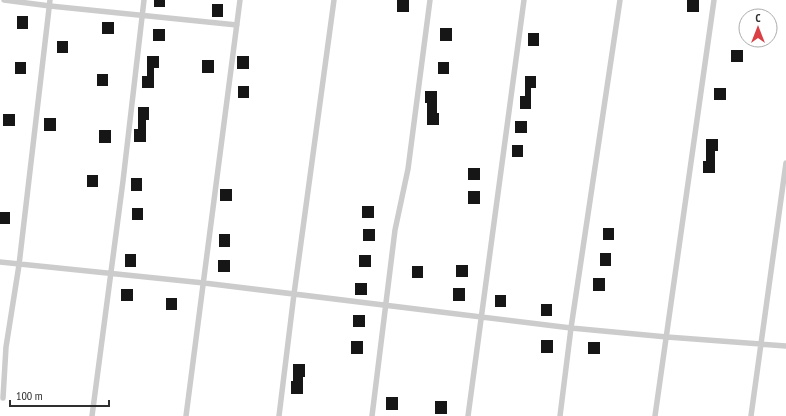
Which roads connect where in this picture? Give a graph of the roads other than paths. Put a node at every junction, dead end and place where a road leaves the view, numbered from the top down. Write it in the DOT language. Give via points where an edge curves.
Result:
graph roads {
  1 [pos="4,0"];
  2 [pos="144,0"];
  3 [pos="240,0"];
  4 [pos="334,0"];
  5 [pos="430,0"];
  6 [pos="524,0"];
  7 [pos="620,0"];
  8 [pos="714,0"];
  9 [pos="50,3"];
  10 [pos="143,15"];
  11 [pos="237,25"];
  12 [pos="786,163"];
  13 [pos="0,262"];
  14 [pos="19,265"];
  15 [pos="111,274"];
  16 [pos="204,283"];
  17 [pos="294,294"];
  18 [pos="386,306"];
  19 [pos="481,317"];
  20 [pos="571,328"];
  21 [pos="667,337"];
  22 [pos="761,344"];
  23 [pos="786,346"];
  24 [pos="3,398"];
  25 [pos="92,416"];
  26 [pos="186,416"];
  27 [pos="279,416"];
  28 [pos="372,416"];
  29 [pos="468,416"];
  30 [pos="560,416"];
  31 [pos="655,416"];
  32 [pos="751,416"];
  1 -- 9 [label="street"];
  2 -- 10 [label="street"];
  3 -- 11 [label="street"];
  4 -- 17 [label="street"];
  5 -- 18 [label="street" via="408,169 395,230"];
  6 -- 19 [label="street"];
  7 -- 20 [label="street"];
  8 -- 21 [label="street"];
  9 -- 10 [label="street"];
  9 -- 14 [label="street"];
  10 -- 11 [label="street"];
  10 -- 15 [label="street"];
  11 -- 16 [label="street"];
  12 -- 22 [label="street"];
  13 -- 14 [label="street"];
  14 -- 15 [label="street"];
  14 -- 24 [label="street" via="6,347"];
  15 -- 16 [label="street"];
  15 -- 25 [label="street"];
  16 -- 17 [label="street"];
  16 -- 26 [label="street"];
  17 -- 18 [label="street"];
  17 -- 27 [label="street"];
  18 -- 19 [label="street"];
  18 -- 28 [label="street"];
  19 -- 20 [label="street"];
  19 -- 29 [label="street"];
  20 -- 21 [label="street"];
  20 -- 30 [label="street"];
  21 -- 22 [label="street"];
  21 -- 31 [label="street"];
  22 -- 23 [label="street"];
  22 -- 32 [label="street"];
}
